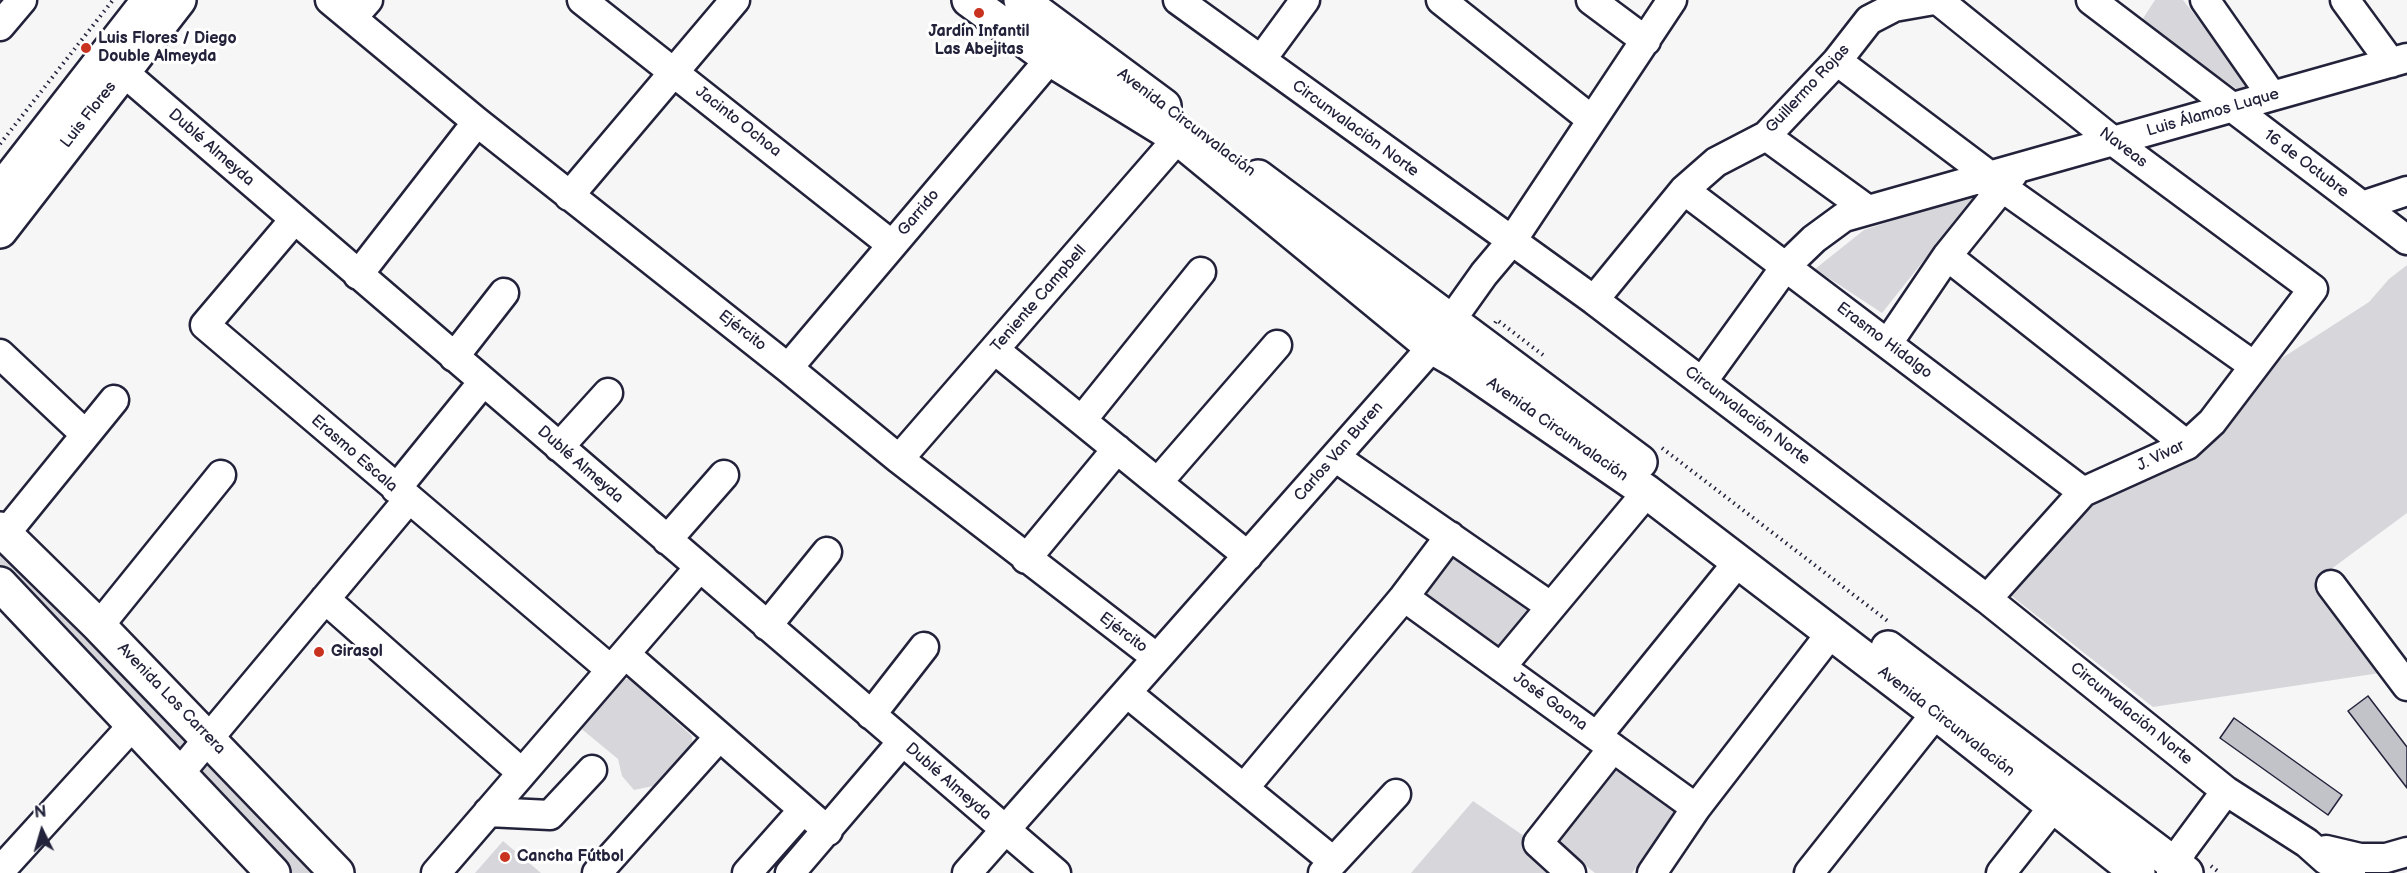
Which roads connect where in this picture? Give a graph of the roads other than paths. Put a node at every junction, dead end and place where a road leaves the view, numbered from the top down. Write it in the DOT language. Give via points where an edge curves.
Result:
graph roads {
  1 [pos="22,0"];
  2 [pos="149,0"];
  3 [pos="179,0"];
  4 [pos="330,0"];
  5 [pos="582,0"];
  6 [pos="735,0"];
  7 [pos="969,0"];
  8 [pos="1021,0"];
  9 [pos="1178,0"];
  10 [pos="1305,0"];
  11 [pos="1441,0"];
  12 [pos="1591,0"];
  13 [pos="1672,0"];
  14 [pos="1936,0"];
  15 [pos="2091,0"];
  16 [pos="2205,0"];
  17 [pos="2345,0"];
  18 [pos="360,9"];
  19 [pos="0,26"];
  20 [pos="1646,41"];
  21 [pos="1050,59"];
  22 [pos="1261,60"];
  23 [pos="1837,61"];
  24 [pos="2399,61"];
  25 [pos="114,64"];
  26 [pos="674,72"];
  27 [pos="2272,96"];
  28 [pos="2231,108"];
  29 [pos="1592,120"];
  30 [pos="477,122"];
  31 [pos="1766,136"];
  32 [pos="1178,138"];
  33 [pos="2113,141"];
  34 [pos="1997,178"];
  35 [pos="1684,190"];
  36 [pos="0,191"];
  37 [pos="2407,191"];
  38 [pos="569,196"];
  39 [pos="2362,206"];
  40 [pos="1868,210"];
  41 [pos="294,220"];
  42 [pos="0,231"];
  43 [pos="2407,240"];
  44 [pos="1511,242"];
  45 [pos="892,245"];
  46 [pos="1947,256"];
  47 [pos="1786,266"];
  48 [pos="1201,272"];
  49 [pos="358,274"];
  50 [pos="2313,289"];
  51 [pos="504,293"];
  52 [pos="1594,300"];
  53 [pos="1450,320"];
  54 [pos="1888,344"];
  55 [pos="1277,345"];
  56 [pos="1432,347"];
  57 [pos="995,350"];
  58 [pos="0,354"];
  59 [pos="454,357"];
  60 [pos="2254,366"];
  61 [pos="788,368"];
  62 [pos="483,382"];
  63 [pos="1702,382"];
  64 [pos="608,393"];
  65 [pos="114,400"];
  66 [pos="1082,420"];
  67 [pos="85,434"];
  68 [pos="2187,445"];
  69 [pos="559,447"];
  70 [pos="1118,449"];
  71 [pos="1335,457"];
  72 [pos="899,459"];
  73 [pos="221,475"];
  74 [pos="724,475"];
  75 [pos="1158,482"];
  76 [pos="1647,492"];
  77 [pos="2084,492"];
  78 [pos="402,495"];
  79 [pos="2,531"];
  80 [pos="1450,536"];
  81 [pos="667,540"];
  82 [pos="827,552"];
  83 [pos="1248,555"];
  84 [pos="1026,559"];
  85 [pos="1738,562"];
  86 [pos="699,568"];
  87 [pos="0,584"];
  88 [pos="2331,585"];
  89 [pos="1404,597"];
  90 [pos="325,599"];
  91 [pos="1987,599"];
  92 [pos="1550,606"];
  93 [pos="99,626"];
  94 [pos="767,626"];
  95 [pos="1831,633"];
  96 [pos="924,647"];
  97 [pos="1157,658"];
  98 [pos="618,662"];
  99 [pos="1501,667"];
  100 [pos="2407,686"];
  101 [pos="1127,693"];
  102 [pos="1936,713"];
  103 [pos="871,715"];
  104 [pos="133,725"];
  105 [pos="719,736"];
  106 [pos="210,739"];
  107 [pos="902,742"];
  108 [pos="1605,742"];
  109 [pos="592,770"];
  110 [pos="522,773"];
  111 [pos="178,775"];
  112 [pos="1244,788"];
  113 [pos="2226,791"];
  114 [pos="1396,794"];
  115 [pos="2054,806"];
  116 [pos="1696,808"];
  117 [pos="803,810"];
  118 [pos="488,812"];
  119 [pos="828,831"];
  120 [pos="1005,831"];
  121 [pos="2307,843"];
  122 [pos="2407,852"];
  123 [pos="2179,864"];
  124 [pos="1328,867"];
  125 [pos="0,871"];
  126 [pos="273,873"];
  127 [pos="337,873"];
  128 [pos="436,873"];
  129 [pos="597,873"];
  130 [pos="747,873"];
  131 [pos="790,873"];
  132 [pos="967,873"];
  133 [pos="1056,873"];
  134 [pos="1571,873"];
  135 [pos="1652,873"];
  136 [pos="1809,873"];
  137 [pos="2001,873"];
  138 [pos="2138,873"];
  139 [pos="2351,873"];
  1 -- 19 [label="street"];
  2 -- 25 [label="main road, Luis Flores"];
  3 -- 25 [label="main road, Luis Flores"];
  4 -- 18 [label="street, Ejército"];
  5 -- 26 [label="street, Jacinto Ochoa"];
  6 -- 26 [label="street"];
  7 -- 21 [label="main road, Avenida Circunvalación"];
  8 -- 53 [label="main road, Avenida Circunvalación"];
  9 -- 22 [label="street, Circunvalación Norte"];
  10 -- 22 [label="street"];
  11 -- 29 [label="street"];
  12 -- 20 [label="street"];
  13 -- 20 [label="street, Carlos Van Buren"];
  14 -- 23 [label="street, Guillermo Rojas" via="1894,7 1869,20"];
  14 -- 33 [label="street, Naveas"];
  15 -- 28 [label="street, 16 de Octubre"];
  16 -- 27 [label="street"];
  17 -- 24 [label="street"];
  18 -- 30 [label="street, Ejército"];
  20 -- 29 [label="street, Carlos Van Buren"];
  21 -- 32 [label="main road, Avenida Circunvalación"];
  21 -- 45 [label="street, Garrido"];
  22 -- 44 [label="street, Circunvalación Norte"];
  23 -- 31 [label="street, Guillermo Rojas"];
  23 -- 34 [label="street"];
  24 -- 27 [label="street, Luis Álamos Luque"];
  25 -- 36 [label="main road, Luis Flores"];
  25 -- 41 [label="street, Dublé Almeyda"];
  25 -- 42 [label="main road, Luis Flores"];
  26 -- 38 [label="street"];
  26 -- 45 [label="street, Jacinto Ochoa"];
  27 -- 28 [label="street, Luis Álamos Luque"];
  28 -- 33 [label="street, Luis Álamos Luque"];
  28 -- 39 [label="street, 16 de Octubre"];
  29 -- 44 [label="street, Carlos Van Buren"];
  30 -- 38 [label="street, Ejército"];
  30 -- 49 [label="street"];
  31 -- 35 [label="street, Guillermo Rojas" via="1716,162"];
  31 -- 40 [label="street"];
  32 -- 56 [label="main road, Avenida Circunvalación"];
  32 -- 57 [label="street, Teniente Campbell"];
  33 -- 34 [label="street, Luis Álamos Luque"];
  33 -- 50 [label="street, Naveas"];
  34 -- 40 [label="street, Luis Álamos Luque"];
  34 -- 46 [label="street"];
  34 -- 60 [label="street"];
  35 -- 47 [label="street, Erasmo Hidalgo"];
  35 -- 52 [label="street, Guillermo Rojas"];
  37 -- 39 [label="street"];
  38 -- 61 [label="street, Ejército"];
  39 -- 43 [label="street, 16 de Octubre"];
  40 -- 47 [label="street, Luis Álamos Luque" via="1844,217"];
  41 -- 49 [label="street, Dublé Almeyda"];
  41 -- 78 [label="street, Erasmo Escala" via="205,325"];
  44 -- 52 [label="street, Circunvalación Norte"];
  44 -- 53 [label="street, Carlos Van Buren"];
  45 -- 61 [label="street, Garrido"];
  46 -- 54 [label="street"];
  46 -- 68 [label="street"];
  47 -- 54 [label="street, Erasmo Hidalgo"];
  47 -- 63 [label="street, Luis Álamos Luque"];
  48 -- 66 [label="street"];
  49 -- 59 [label="street, Dublé Almeyda"];
  50 -- 60 [label="street, J. Vivar"];
  51 -- 59 [label="street"];
  52 -- 63 [label="street, Circunvalación Norte"];
  53 -- 56 [label="street, Carlos Van Buren"];
  53 -- 123 [label="main road, Avenida Circunvalación"];
  54 -- 77 [label="street, Erasmo Hidalgo"];
  55 -- 75 [label="street"];
  56 -- 71 [label="street, Carlos Van Buren"];
  56 -- 76 [label="main road, Avenida Circunvalación"];
  57 -- 66 [label="street"];
  57 -- 72 [label="street, Teniente Campbell"];
  58 -- 67 [label="street"];
  59 -- 62 [label="street, Dublé Almeyda"];
  60 -- 68 [label="street, J. Vivar" via="2212,422"];
  61 -- 72 [label="street, Ejército"];
  62 -- 69 [label="street, Dublé Almeyda"];
  62 -- 78 [label="street"];
  63 -- 91 [label="street, Circunvalación Norte"];
  64 -- 69 [label="street"];
  65 -- 67 [label="street"];
  66 -- 70 [label="street"];
  67 -- 79 [label="street"];
  68 -- 77 [label="street, J. Vivar"];
  69 -- 81 [label="street, Dublé Almeyda"];
  70 -- 75 [label="street"];
  70 -- 84 [label="street"];
  71 -- 80 [label="street"];
  71 -- 83 [label="street, Carlos Van Buren"];
  72 -- 84 [label="street, Ejército"];
  73 -- 93 [label="street"];
  74 -- 81 [label="street"];
  75 -- 83 [label="street"];
  76 -- 85 [label="main road, Avenida Circunvalación"];
  76 -- 92 [label="street"];
  77 -- 91 [label="street, J. Vivar"];
  78 -- 90 [label="street"];
  78 -- 98 [label="street, Erasmo Escala"];
  79 -- 93 [label="main road, Avenida Los Carrera"];
  80 -- 89 [label="street"];
  80 -- 92 [label="street"];
  81 -- 86 [label="street, Dublé Almeyda"];
  82 -- 94 [label="street"];
  83 -- 97 [label="street, Carlos Van Buren"];
  84 -- 97 [label="street, Ejército"];
  85 -- 95 [label="main road, Avenida Circunvalación"];
  85 -- 108 [label="street"];
  86 -- 94 [label="street, Dublé Almeyda"];
  86 -- 98 [label="street"];
  87 -- 104 [label="main road"];
  88 -- 100 [label="street"];
  89 -- 99 [label="street, José Gaona"];
  89 -- 112 [label="street"];
  90 -- 106 [label="street"];
  90 -- 110 [label="street"];
  91 -- 113 [label="street, Circunvalación Norte"];
  92 -- 99 [label="street"];
  93 -- 106 [label="main road, Avenida Los Carrera"];
  94 -- 103 [label="street, Dublé Almeyda"];
  95 -- 102 [label="main road, Avenida Circunvalación"];
  95 -- 116 [label="street"];
  96 -- 103 [label="street"];
  97 -- 101 [label="street, Carlos Van Buren"];
  98 -- 105 [label="street, Erasmo Escala"];
  98 -- 110 [label="street"];
  99 -- 108 [label="street, José Gaona"];
  101 -- 112 [label="street"];
  101 -- 120 [label="street, Carlos Van Buren"];
  102 -- 115 [label="main road, Avenida Circunvalación"];
  102 -- 136 [label="street"];
  103 -- 107 [label="street, Dublé Almeyda"];
  104 -- 111 [label="main road"];
  104 -- 125 [label="street"];
  105 -- 117 [label="street, Erasmo Escala"];
  105 -- 129 [label="street"];
  106 -- 111 [label="street"];
  106 -- 127 [label="main road, Avenida Los Carrera"];
  107 -- 119 [label="street"];
  107 -- 120 [label="street, Dublé Almeyda"];
  108 -- 116 [label="street, José Gaona"];
  108 -- 134 [label="street" via="1538,843"];
  109 -- 118 [label="street" via="550,815"];
  110 -- 118 [label="street"];
  111 -- 126 [label="main road"];
  112 -- 124 [label="street"];
  113 -- 121 [label="street, Circunvalación Norte"];
  113 -- 123 [label="street"];
  114 -- 124 [label="street"];
  115 -- 137 [label="street"];
  115 -- 138 [label="main road, Avenida Circunvalación"];
  116 -- 135 [label="street"];
  117 -- 119 [label="street, Erasmo Escala"];
  117 -- 130 [label="street"];
  118 -- 128 [label="street"];
  119 -- 131 [label="street"];
  120 -- 132 [label="street, Carlos Van Buren"];
  120 -- 133 [label="street, Dublé Almeyda"];
  121 -- 122 [label="street" via="2360,858 2386,858"];
  121 -- 139 [label="street" via="2326,860"];
}
